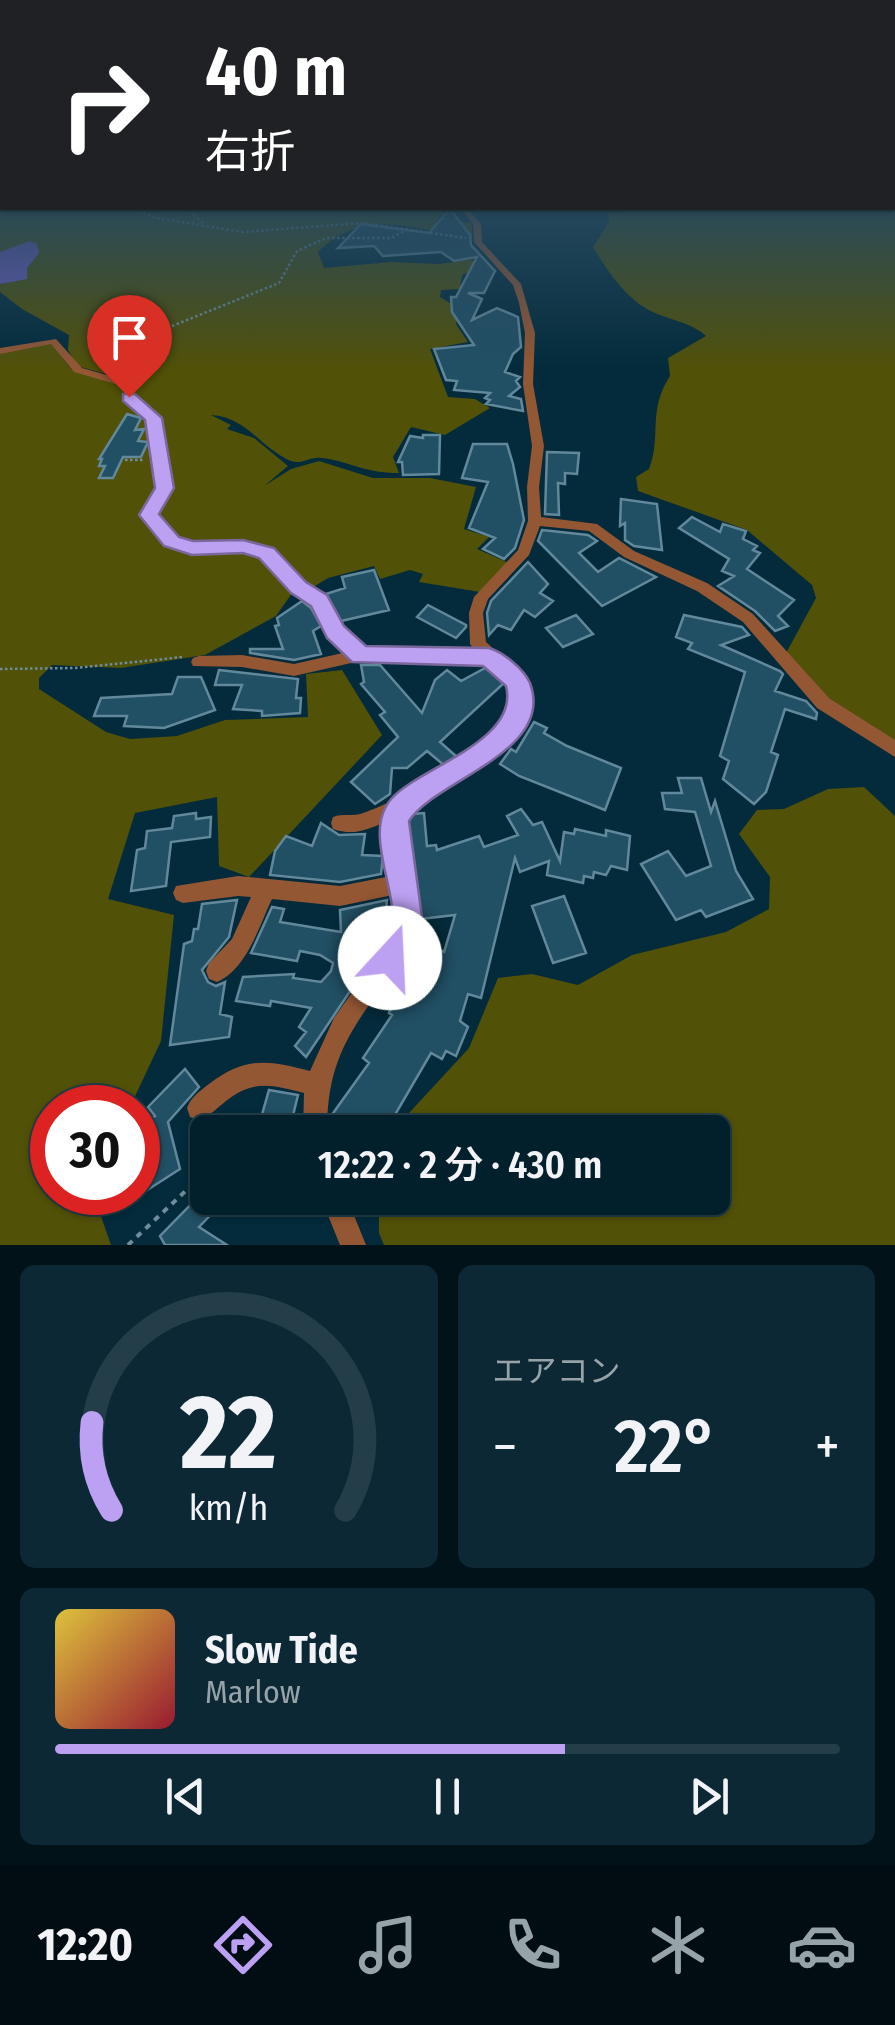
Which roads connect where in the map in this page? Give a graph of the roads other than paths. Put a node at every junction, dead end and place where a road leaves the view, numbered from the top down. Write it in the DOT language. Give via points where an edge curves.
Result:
graph roads {
  1 [pos="489,252"];
  2 [pos="0,351"];
  3 [pos="535,522"];
  4 [pos="360,655"];
  5 [pos="489,657"];
  6 [pos="199,662"];
  7 [pos="895,749"];
  8 [pos="403,805"];
  9 [pos="340,822"];
  10 [pos="400,884"];
  11 [pos="266,889"];
  12 [pos="183,894"];
  13 [pos="217,972"];
  14 [pos="316,1084"];
  15 [pos="199,1108"];
  16 [pos="315,1115"];
  17 [pos="341,1215"];
  18 [pos="352,1245"];
  1 -- 3 [label="street" via="517,284 530,332"];
  2 -- 4 [label="street" via="54,340 78,370 125,381 129,397 153,418 165,488 149,515 172,542 266,553 319,601 336,632"];
  3 -- 5 [label="street" via="524,552 481,597 476,629"];
  3 -- 7 [label="street" via="592,527 658,570 702,588 748,618 823,704"];
  4 -- 5 [label="street"];
  4 -- 6 [label="street" via="294,670 242,660"];
  5 -- 8 [label="street" via="517,682 516,716 496,744"];
  8 -- 9 [label="street" via="359,824"];
  8 -- 10 [label="street" via="394,819"];
  10 -- 11 [label="street" via="340,896"];
  10 -- 14 [label="street" via="408,932 351,1013"];
  11 -- 12 [label="street"];
  11 -- 13 [label="street" via="240,946"];
  14 -- 15 [label="street" via="249,1071"];
  14 -- 16 [label="street"];
  17 -- 18 [label="street"];
}
